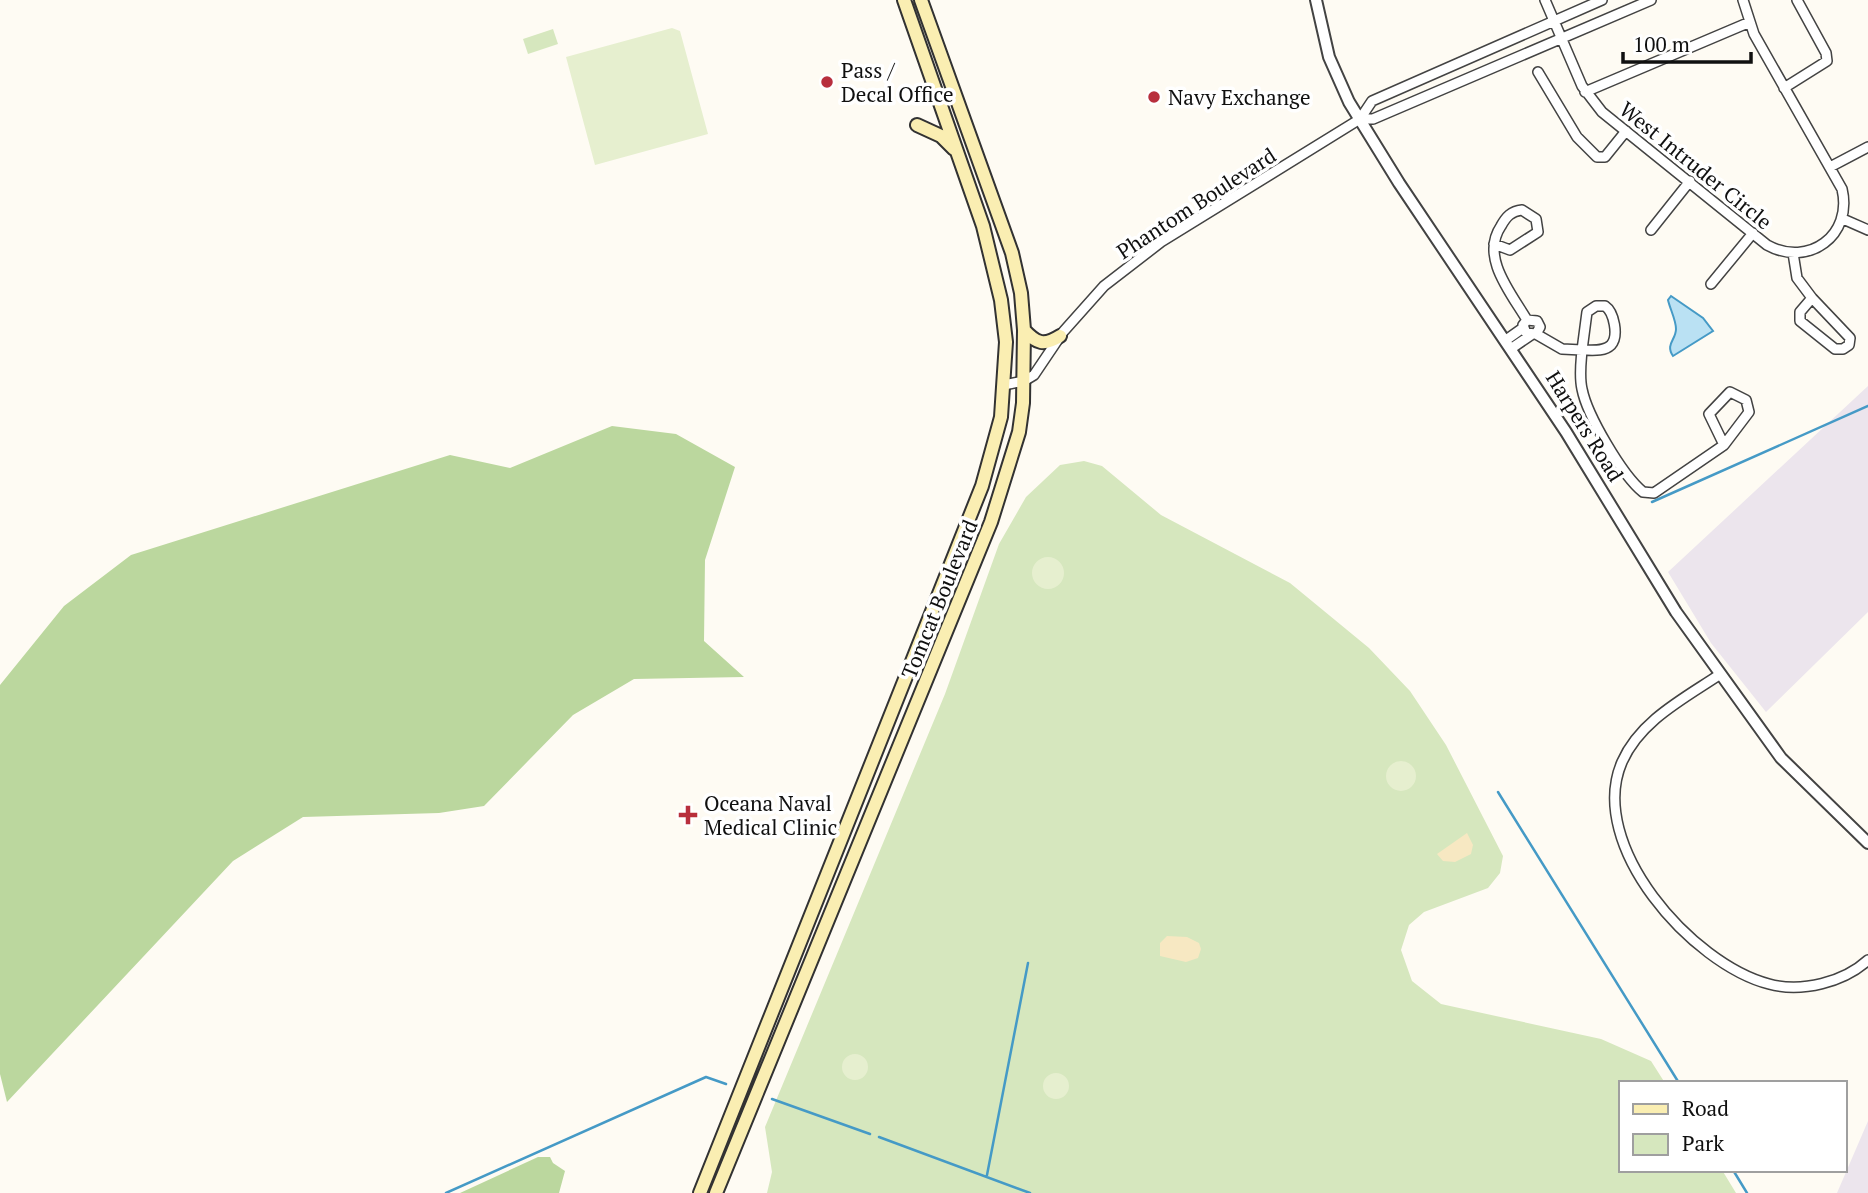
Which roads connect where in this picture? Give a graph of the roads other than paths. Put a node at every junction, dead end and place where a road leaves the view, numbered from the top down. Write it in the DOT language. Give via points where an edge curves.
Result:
graph roads {
  1 [pos="904,0"];
  2 [pos="921,0"];
  3 [pos="1316,0"];
  4 [pos="1545,0"];
  5 [pos="1602,0"];
  6 [pos="1651,0"];
  7 [pos="1743,0"];
  8 [pos="1797,0"];
  9 [pos="1554,21"];
  10 [pos="1750,22"];
  11 [pos="1561,38"];
  12 [pos="1538,72"];
  13 [pos="1784,88"];
  14 [pos="1585,92"];
  15 [pos="1360,119"];
  16 [pos="917,125"];
  17 [pos="1626,131"];
  18 [pos="1868,147"];
  19 [pos="957,152"];
  20 [pos="1830,167"];
  21 [pos="1689,181"];
  22 [pos="1843,219"];
  23 [pos="1651,230"];
  24 [pos="1868,230"];
  25 [pos="1753,233"];
  26 [pos="1494,244"];
  27 [pos="1793,253"];
  28 [pos="1711,284"];
  29 [pos="1812,298"];
  30 [pos="1525,324"];
  31 [pos="1024,330"];
  32 [pos="1534,335"];
  33 [pos="1060,336"];
  34 [pos="1509,344"];
  35 [pos="1582,350"];
  36 [pos="1024,381"];
  37 [pos="1004,385"];
  38 [pos="1724,445"];
  39 [pos="1719,675"];
  40 [pos="1868,843"];
  41 [pos="1868,960"];
  42 [pos="700,1193"];
  43 [pos="716,1193"];
  1 -- 19 [label="main road, Tomcat Boulevard"];
  2 -- 31 [label="main road, Tomcat Boulevard" via="1012,253"];
  3 -- 15 [label="street, Harpers Road" via="1329,57"];
  4 -- 9 [label="street, West Intruder Circle"];
  5 -- 9 [label="street, Phantom Boulevard"];
  6 -- 11 [label="street, Phantom Boulevard"];
  7 -- 10 [label="street"];
  8 -- 13 [label="street" via="1827,61"];
  9 -- 11 [label="street, West Intruder Circle"];
  9 -- 15 [label="street, Phantom Boulevard" via="1372,101"];
  10 -- 13 [label="street"];
  10 -- 14 [label="street"];
  11 -- 14 [label="street, West Intruder Circle"];
  11 -- 15 [label="street, Phantom Boulevard" via="1373,119"];
  12 -- 17 [label="street" via="1577,138 1597,157 1605,157"];
  13 -- 20 [label="street"];
  14 -- 17 [label="street, West Intruder Circle"];
  15 -- 33 [label="street, Phantom Boulevard" via="1161,242 1104,286"];
  15 -- 34 [label="street, Harpers Road"];
  16 -- 19 [label="main road" via="941,136"];
  17 -- 21 [label="street, West Intruder Circle"];
  18 -- 20 [label="street"];
  19 -- 37 [label="main road, Tomcat Boulevard" via="996,275 1006,342"];
  20 -- 22 [label="street" via="1842,190"];
  21 -- 23 [label="street"];
  21 -- 25 [label="street, West Intruder Circle"];
  22 -- 24 [label="street"];
  22 -- 27 [label="street" via="1822,246"];
  25 -- 27 [label="street, West Intruder Circle" via="1774,249"];
  25 -- 28 [label="street"];
  26 -- 26 [label="street" via="1501,225 1515,211 1528,212 1536,219 1538,232 1524,244 1510,250"];
  26 -- 30 [label="street" via="1494,261"];
  27 -- 29 [label="street" via="1797,278"];
  29 -- 29 [label="street" via="1850,338 1849,345 1835,349 1800,321 1800,312"];
  30 -- 32 [label="street"];
  30 -- 32 [label="street" via="1537,321 1540,327"];
  30 -- 34 [label="street"];
  31 -- 33 [label="main road" via="1042,344"];
  31 -- 36 [label="main road, Tomcat Boulevard"];
  32 -- 34 [label="street"];
  32 -- 35 [label="street" via="1562,349"];
  33 -- 36 [label="street, Phantom Boulevard" via="1034,375"];
  34 -- 39 [label="street, Harpers Road"];
  35 -- 35 [label="street" via="1587,312 1596,306 1609,309 1613,342 1598,350"];
  35 -- 38 [label="street" via="1580,378 1585,401 1643,492 1654,493"];
  36 -- 37 [label="street"];
  36 -- 43 [label="main road, Tomcat Boulevard" via="1019,432 991,522"];
  37 -- 42 [label="main road, Tomcat Boulevard" via="1001,417 982,486"];
  38 -- 38 [label="street" via="1709,414 1730,392 1746,400 1749,412"];
  39 -- 40 [label="street, Harpers Road" via="1782,758"];
  39 -- 41 [label="street" via="1651,722 1622,761 1615,812 1628,857 1681,927 1749,976 1783,987 1807,986 1854,972"];
}
